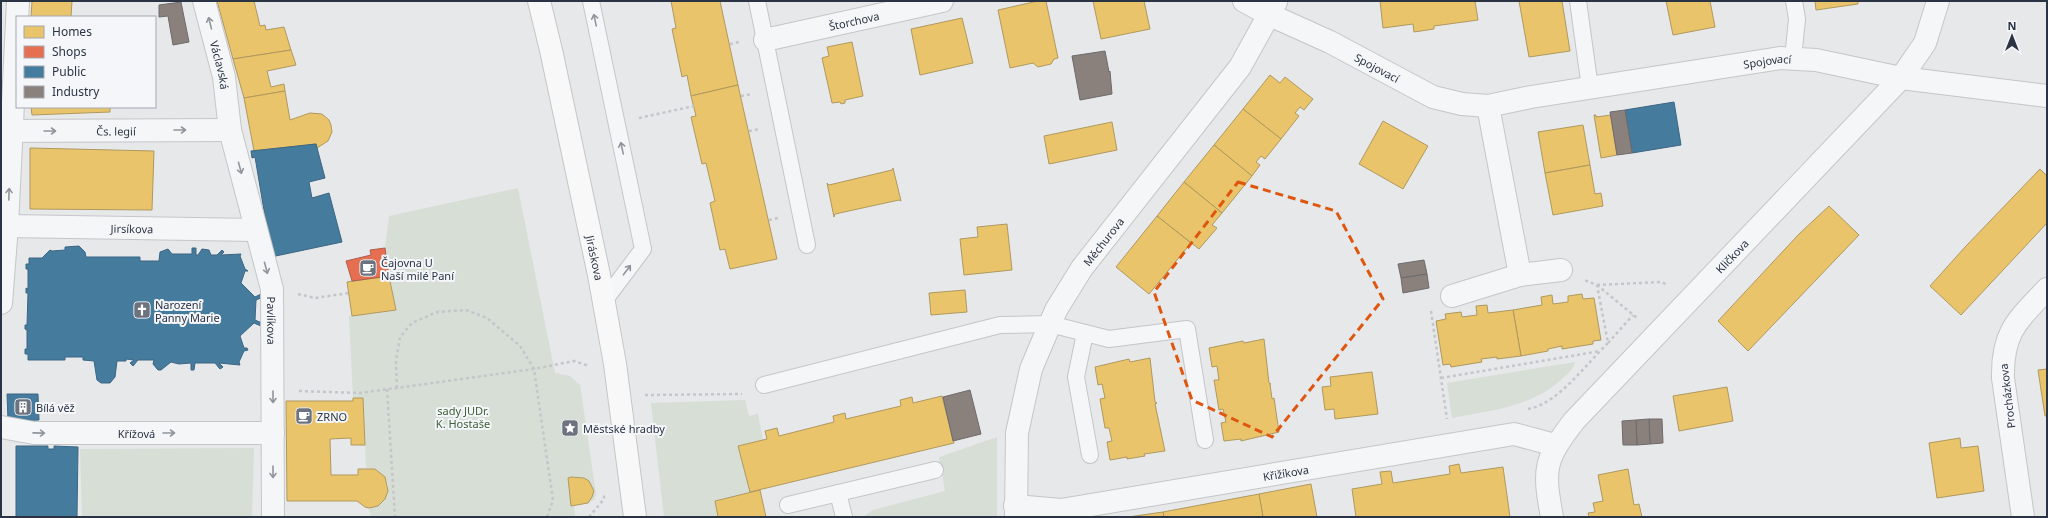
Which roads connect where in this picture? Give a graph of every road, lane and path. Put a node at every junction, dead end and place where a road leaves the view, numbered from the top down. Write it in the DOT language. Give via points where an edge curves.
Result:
graph roads {
  1 [pos="18,1"];
  2 [pos="204,1"];
  3 [pos="539,1"];
  4 [pos="591,1"];
  5 [pos="757,1"];
  6 [pos="942,1"];
  7 [pos="1244,1"];
  8 [pos="1578,1"];
  9 [pos="1794,1"];
  10 [pos="1938,1"];
  11 [pos="1273,8"];
  12 [pos="17,16"];
  13 [pos="16,23"];
  14 [pos="766,40"];
  15 [pos="1793,59"];
  16 [pos="1901,78"];
  17 [pos="1590,88"];
  18 [pos="2047,96"];
  19 [pos="694,106"];
  20 [pos="1488,106"];
  21 [pos="617,123"];
  22 [pos="230,130"];
  23 [pos="6,131"];
  24 [pos="7,226"];
  25 [pos="256,230"];
  26 [pos="808,245"];
  27 [pos="1561,270"];
  28 [pos="1520,275"];
  29 [pos="1597,285"];
  30 [pos="1675,287"];
  31 [pos="272,289"];
  32 [pos="2047,289"];
  33 [pos="349,293"];
  34 [pos="1452,296"];
  35 [pos="604,301"];
  36 [pos="1,303"];
  37 [pos="1050,324"];
  38 [pos="1085,333"];
  39 [pos="1608,343"];
  40 [pos="1600,351"];
  41 [pos="615,364"];
  42 [pos="590,366"];
  43 [pos="534,369"];
  44 [pos="590,374"];
  45 [pos="1441,378"];
  46 [pos="764,385"];
  47 [pos="398,388"];
  48 [pos="387,389"];
  49 [pos="273,390"];
  50 [pos="743,394"];
  51 [pos="637,396"];
  52 [pos="1521,410"];
  53 [pos="1447,420"];
  54 [pos="1,427"];
  55 [pos="273,433"];
  56 [pos="1205,440"];
  57 [pos="1555,445"];
  58 [pos="1090,455"];
  59 [pos="935,470"];
  60 [pos="603,491"];
  61 [pos="838,493"];
  62 [pos="788,505"];
  63 [pos="1016,511"];
  64 [pos="273,517"];
  65 [pos="395,517"];
  66 [pos="547,517"];
  67 [pos="588,517"];
  68 [pos="634,517"];
  69 [pos="844,517"];
  70 [pos="1552,517"];
  71 [pos="2023,517"];
  1 -- 12 [label="street"];
  22 -- 2 [label="street, Václavská, one-way" via="224,77"];
  3 -- 35 [label="main road, Jiráskova"];
  21 -- 4 [label="lane, one-way"];
  5 -- 14 [label="lane"];
  6 -- 14 [label="street, Štorchova"];
  7 -- 11 [label="street"];
  8 -- 17 [label="lane"];
  9 -- 15 [label="lane" via="1797,19"];
  10 -- 16 [label="street, Kličkova" via="1925,43"];
  11 -- 20 [label="street, Spojovací" via="1330,42 1433,97 1462,104"];
  11 -- 37 [label="street, Měchurova" via="1240,66 1082,268"];
  13 -- 23 [label="street"];
  14 -- 26 [label="lane"];
  15 -- 16 [label="street, Spojovací" via="1816,60"];
  15 -- 17 [label="street, Spojovací" via="1780,58"];
  16 -- 18 [label="street, Spojovací"];
  16 -- 57 [label="street, Kličkova" via="1574,421"];
  17 -- 20 [label="street, Spojovací"];
  19 -- 21 [label="path"];
  20 -- 28 [label="street"];
  35 -- 21 [label="lane, one-way" via="643,249"];
  23 -- 22 [label="street, Čs. legií, one-way"];
  22 -- 25 [label="street, Pavlíkova, one-way"];
  24 -- 23 [label="street, one-way"];
  24 -- 25 [label="street, Jirsíkova"];
  24 -- 36 [label="street"];
  25 -- 31 [label="street, Pavlíkova, one-way"];
  27 -- 28 [label="street"];
  27 -- 29 [label="path"];
  28 -- 34 [label="street"];
  29 -- 30 [label="path" via="1661,282"];
  29 -- 39 [label="path"];
  29 -- 39 [label="path" via="1633,315"];
  31 -- 33 [label="path" via="315,298"];
  31 -- 49 [label="street, Pavlíkova"];
  32 -- 71 [label="street, Procházkova" via="2022,315 2011,331 2002,357"];
  34 -- 45 [label="path" via="1430,307"];
  35 -- 41 [label="main road, Jiráskova"];
  37 -- 38 [label="lane"];
  37 -- 46 [label="lane" via="1000,325"];
  37 -- 63 [label="street, Měchurova" via="1031,369 1017,433"];
  38 -- 56 [label="lane" via="1109,339 1187,329"];
  38 -- 58 [label="lane" via="1076,377"];
  39 -- 40 [label="path"];
  40 -- 45 [label="path"];
  40 -- 52 [label="path" via="1555,396 1537,408"];
  41 -- 42 [label="path"];
  41 -- 68 [label="main road, Jiráskova"];
  42 -- 43 [label="path" via="574,361"];
  42 -- 44 [label="path"];
  43 -- 47 [label="path"];
  43 -- 47 [label="path" via="520,346 487,318 466,310 437,312 412,323 400,337 396,361"];
  43 -- 66 [label="path" via="553,500"];
  45 -- 53 [label="path"];
  47 -- 48 [label="path"];
  48 -- 49 [label="path" via="360,393"];
  48 -- 65 [label="path"];
  49 -- 55 [label="street, Pavlíkova, one-way"];
  50 -- 51 [label="path"];
  54 -- 55 [label="street, Křížová, one-way" via="34,433"];
  55 -- 64 [label="street, Pavlíkova, one-way"];
  57 -- 63 [label="street, Křižíkova" via="1514,434 1061,510"];
  57 -- 70 [label="street, Kličkova" via="1549,461 1546,483"];
  59 -- 61 [label="lane"];
  60 -- 67 [label="path" via="604,499"];
  61 -- 62 [label="lane"];
  61 -- 69 [label="lane"];
}
